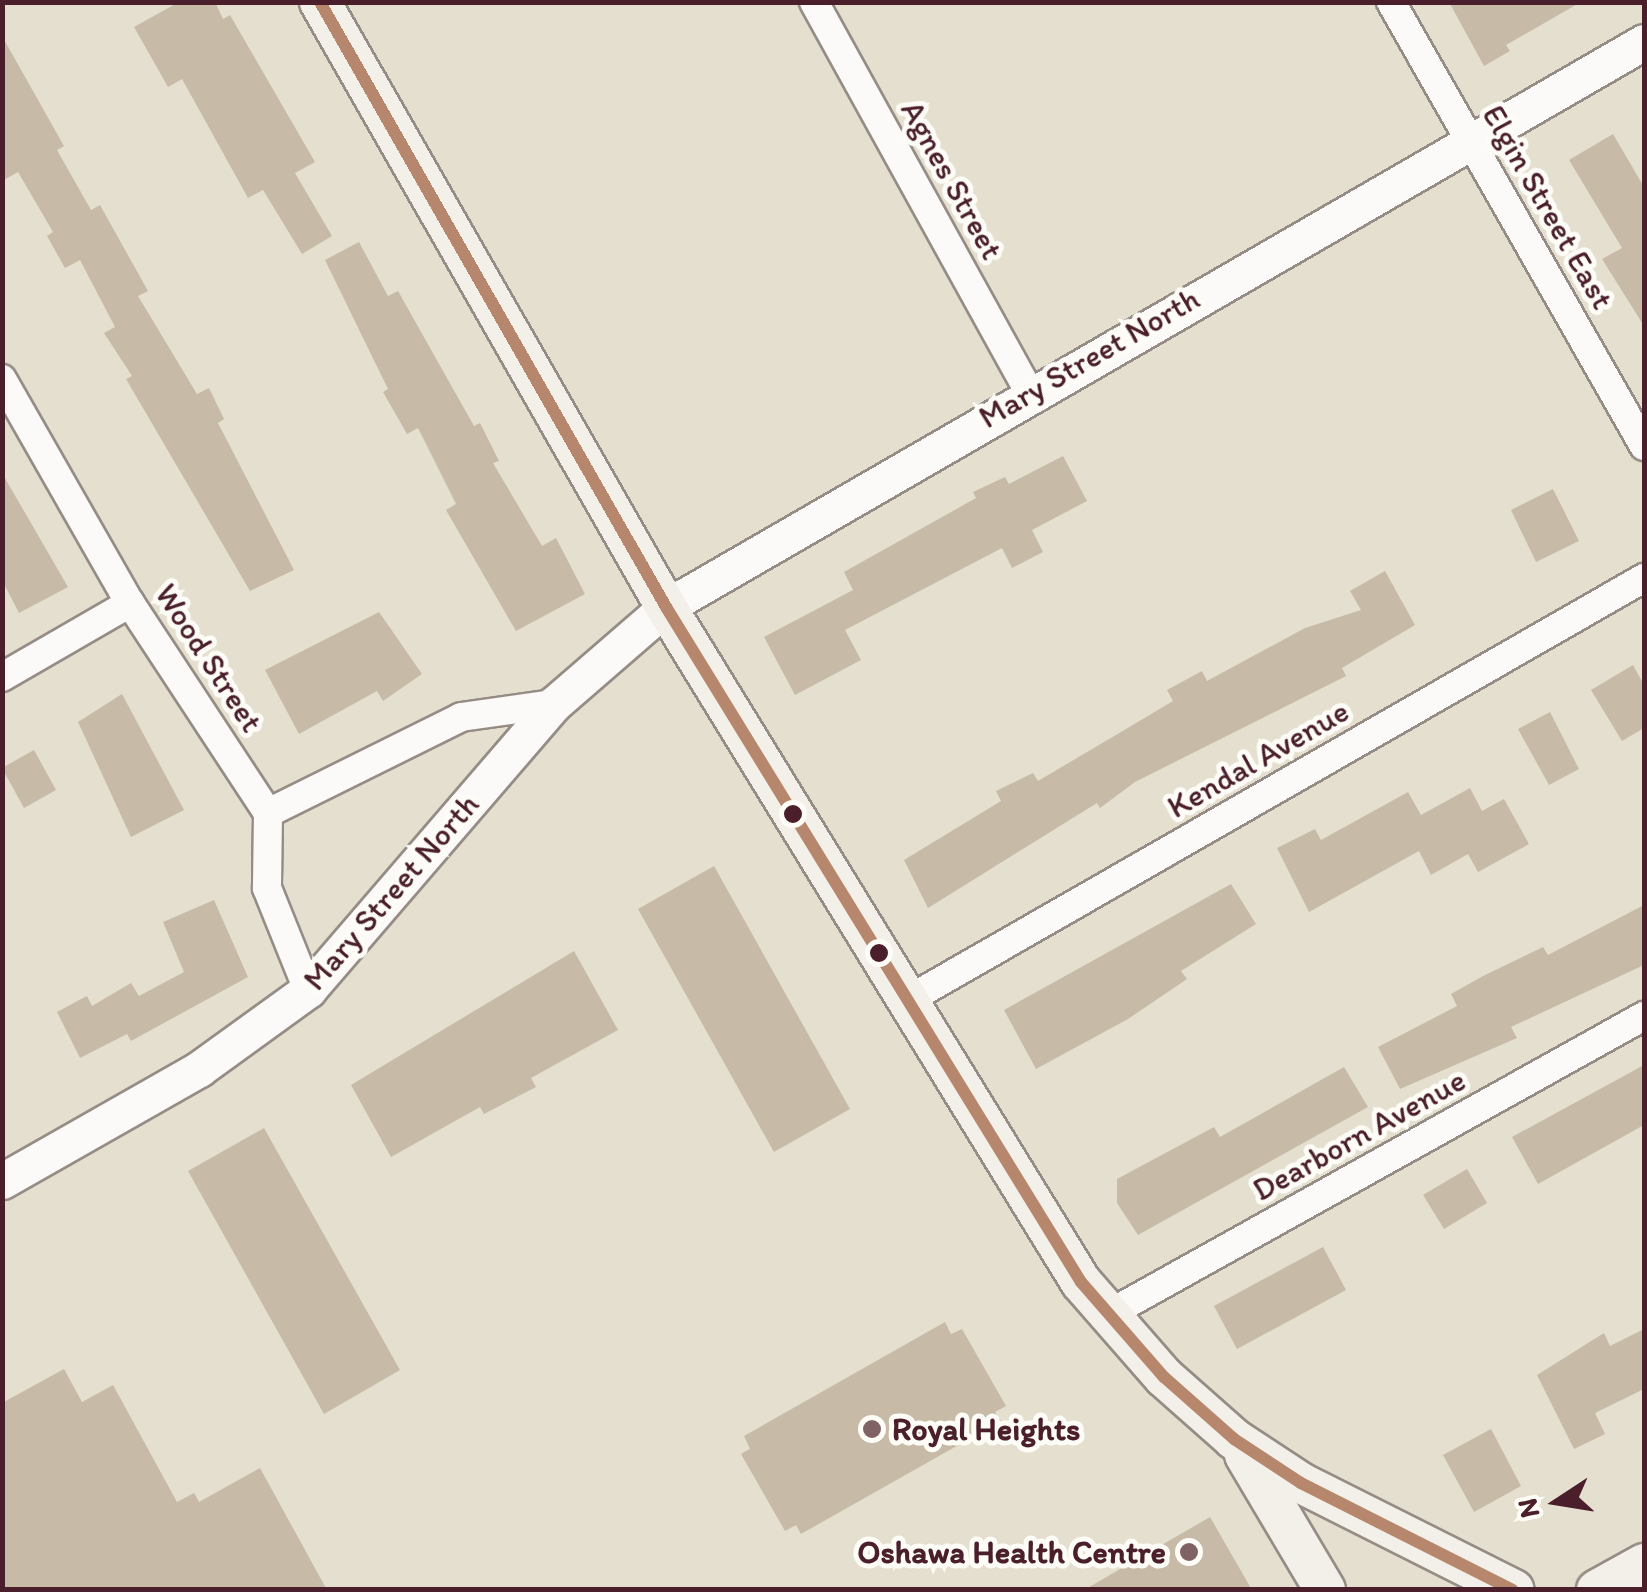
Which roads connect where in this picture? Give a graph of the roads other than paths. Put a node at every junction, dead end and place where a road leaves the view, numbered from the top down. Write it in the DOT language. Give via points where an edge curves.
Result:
graph roads {
  1 [pos="320,2"];
  2 [pos="814,2"];
  3 [pos="1391,2"];
  4 [pos="1644,42"];
  5 [pos="1471,143"];
  6 [pos="2,379"];
  7 [pos="1029,391"];
  8 [pos="1644,446"];
  9 [pos="1644,578"];
  10 [pos="130,602"];
  11 [pos="666,607"];
  12 [pos="2,677"];
  13 [pos="554,704"];
  14 [pos="268,813"];
  15 [pos="308,990"];
  16 [pos="906,1000"];
  17 [pos="1644,1016"];
  18 [pos="2,1181"];
  19 [pos="1107,1315"];
  20 [pos="1234,1440"];
  21 [pos="1644,1564"];
  22 [pos="1325,1590"];
  23 [pos="1514,1590"];
  24 [pos="1597,1590"];
  1 -- 11 [label="main road"];
  2 -- 7 [label="street, Agnes Street"];
  3 -- 5 [label="street, Elgin Street East"];
  4 -- 5 [label="street, Mary Street North"];
  5 -- 7 [label="street, Mary Street North"];
  5 -- 8 [label="street, Elgin Street East"];
  6 -- 10 [label="street, Wood Street"];
  7 -- 11 [label="street, Mary Street North"];
  9 -- 16 [label="street, Kendal Avenue"];
  10 -- 12 [label="street"];
  10 -- 14 [label="street, Wood Street"];
  11 -- 13 [label="street, Mary Street North"];
  11 -- 16 [label="main road"];
  13 -- 14 [label="street" via="462,718"];
  13 -- 15 [label="street, Mary Street North"];
  14 -- 15 [label="street" via="267,888"];
  15 -- 18 [label="street, Mary Street North" via="199,1069"];
  16 -- 19 [label="main road"];
  17 -- 19 [label="street, Dearborn Avenue"];
  19 -- 20 [label="main road"];
  20 -- 22 [label="main road"];
  20 -- 23 [label="main road" via="1301,1483"];
  21 -- 24 [label="main road"];
}
